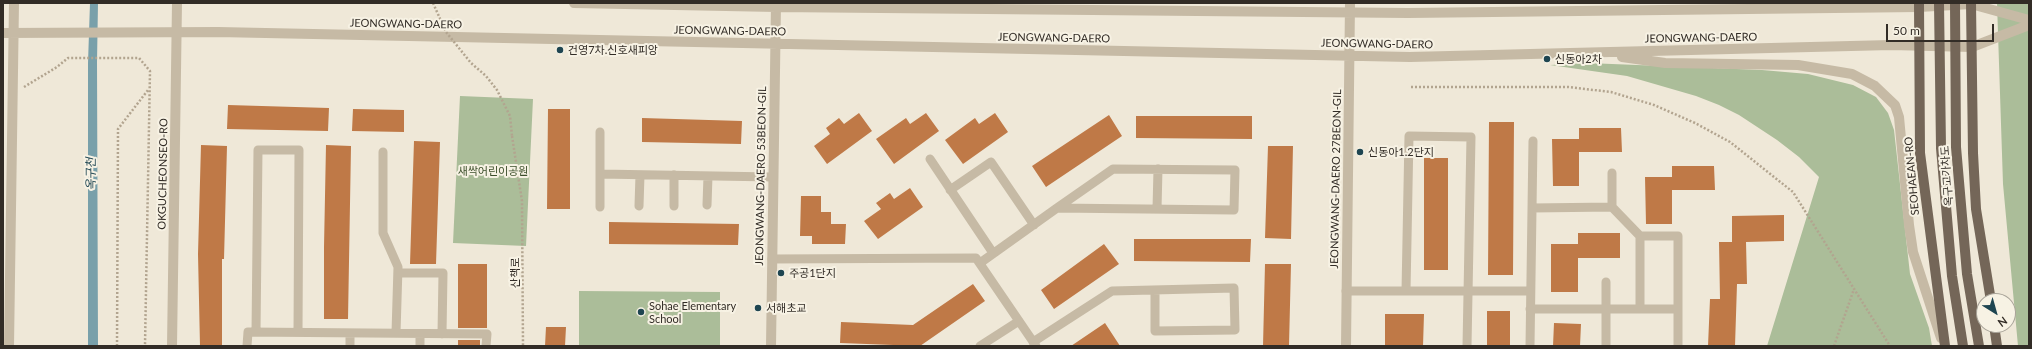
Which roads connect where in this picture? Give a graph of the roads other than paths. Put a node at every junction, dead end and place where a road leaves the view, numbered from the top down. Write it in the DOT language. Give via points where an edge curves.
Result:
graph roads {
  1 [pos="14,3"];
  2 [pos="177,3"];
  3 [pos="574,3"];
  4 [pos="1939,3"];
  5 [pos="1955,3"];
  6 [pos="1971,4"];
  7 [pos="776,5"];
  8 [pos="1919,5"];
  9 [pos="1350,8"];
  10 [pos="2029,20"];
  11 [pos="2029,25"];
  12 [pos="8,33"];
  13 [pos="176,33"];
  14 [pos="775,44"];
  15 [pos="1919,47"];
  16 [pos="1972,47"];
  17 [pos="1594,52"];
  18 [pos="1349,56"];
  19 [pos="600,132"];
  20 [pos="1533,141"];
  21 [pos="383,152"];
  22 [pos="930,159"];
  23 [pos="1158,169"];
  24 [pos="1612,173"];
  25 [pos="600,174"];
  26 [pos="640,175"];
  27 [pos="674,175"];
  28 [pos="708,176"];
  29 [pos="773,177"];
  30 [pos="950,190"];
  31 [pos="707,205"];
  32 [pos="639,206"];
  33 [pos="674,206"];
  34 [pos="600,207"];
  35 [pos="1612,207"];
  36 [pos="1057,208"];
  37 [pos="1532,208"];
  38 [pos="1157,209"];
  39 [pos="1034,225"];
  40 [pos="1640,236"];
  41 [pos="993,253"];
  42 [pos="772,259"];
  43 [pos="980,263"];
  44 [pos="398,273"];
  45 [pos="1606,282"];
  46 [pos="1154,290"];
  47 [pos="1346,291"];
  48 [pos="1406,291"];
  49 [pos="1468,291"];
  50 [pos="1530,291"];
  51 [pos="1990,293"];
  52 [pos="1530,309"];
  53 [pos="1606,309"];
  54 [pos="1640,309"];
  55 [pos="1678,309"];
  56 [pos="1019,321"];
  57 [pos="256,332"];
  58 [pos="298,332"];
  59 [pos="350,333"];
  60 [pos="396,333"];
  61 [pos="1995,333"];
  62 [pos="420,334"];
  63 [pos="442,334"];
  64 [pos="1035,344"];
  65 [pos="10,346"];
  66 [pos="172,346"];
  67 [pos="247,346"];
  68 [pos="350,346"];
  69 [pos="420,346"];
  70 [pos="486,346"];
  71 [pos="771,346"];
  72 [pos="980,346"];
  73 [pos="1346,346"];
  74 [pos="1467,346"];
  75 [pos="1530,346"];
  76 [pos="1606,346"];
  77 [pos="1678,346"];
  78 [pos="1945,346"];
  79 [pos="1963,346"];
  80 [pos="1979,346"];
  81 [pos="1997,346"];
  1 -- 12 [label="street"];
  2 -- 13 [label="street, OKGUCHEONSEO-RO"];
  3 -- 7 [label="street"];
  4 -- 79 [label="main road, 옥구고가차도, bridge" via="1941,155 1952,276"];
  5 -- 80 [label="main road, 옥구고가차도, bridge" via="1957,154 1967,274"];
  6 -- 8 [label="street"];
  6 -- 10 [label="street"];
  6 -- 16 [label="main road"];
  7 -- 9 [label="street"];
  7 -- 14 [label="street, JEONGWANG-DAERO 53BEON-GIL"];
  8 -- 9 [label="street"];
  8 -- 15 [label="main road, SEOHAEAN-RO"];
  9 -- 18 [label="street, JEONGWANG-DAERO 27BEON-GIL"];
  11 -- 16 [label="street"];
  12 -- 13 [label="street, JEONGWANG-DAERO"];
  12 -- 65 [label="street" via="13,94"];
  13 -- 14 [label="street, JEONGWANG-DAERO"];
  13 -- 66 [label="street, OKGUCHEONSEO-RO"];
  14 -- 18 [label="street, JEONGWANG-DAERO"];
  14 -- 29 [label="street, JEONGWANG-DAERO 53BEON-GIL"];
  15 -- 16 [label="street, JEONGWANG-DAERO"];
  15 -- 17 [label="street, JEONGWANG-DAERO" via="1891,45"];
  15 -- 78 [label="main road, SEOHAEAN-RO" via="1920,153"];
  16 -- 51 [label="main road" via="1976,209"];
  17 -- 18 [label="street, JEONGWANG-DAERO"];
  17 -- 78 [label="street" via="1664,63 1798,65 1852,74 1875,86 1894,105 1900,116 1913,252"];
  18 -- 47 [label="street, JEONGWANG-DAERO 27BEON-GIL"];
  19 -- 25 [label="lane"];
  20 -- 37 [label="lane"];
  21 -- 44 [label="lane" via="383,233 398,266"];
  22 -- 30 [label="lane"];
  23 -- 36 [label="lane" via="1113,169"];
  23 -- 38 [label="lane"];
  23 -- 38 [label="lane" via="1235,170 1234,210"];
  24 -- 35 [label="lane"];
  25 -- 26 [label="lane"];
  25 -- 34 [label="lane"];
  26 -- 27 [label="lane"];
  26 -- 32 [label="lane"];
  27 -- 28 [label="lane"];
  27 -- 33 [label="lane"];
  28 -- 29 [label="lane"];
  28 -- 31 [label="lane"];
  29 -- 42 [label="street, JEONGWANG-DAERO 53BEON-GIL"];
  30 -- 39 [label="lane" via="991,162"];
  30 -- 41 [label="lane"];
  35 -- 37 [label="lane"];
  35 -- 40 [label="lane"];
  36 -- 38 [label="lane"];
  36 -- 39 [label="lane"];
  37 -- 50 [label="lane"];
  39 -- 41 [label="lane"];
  40 -- 54 [label="lane"];
  40 -- 55 [label="lane" via="1678,236"];
  41 -- 43 [label="lane"];
  42 -- 43 [label="lane" via="976,258"];
  42 -- 71 [label="street, JEONGWANG-DAERO 53BEON-GIL"];
  43 -- 56 [label="lane"];
  44 -- 60 [label="lane"];
  44 -- 63 [label="lane" via="443,273"];
  45 -- 53 [label="lane"];
  46 -- 46 [label="lane" via="1234,288 1235,330 1155,331"];
  46 -- 64 [label="lane" via="1112,291"];
  47 -- 48 [label="lane"];
  47 -- 73 [label="street, JEONGWANG-DAERO 27BEON-GIL"];
  48 -- 49 [label="lane"];
  48 -- 49 [label="lane" via="1409,136 1416,136 1471,137"];
  49 -- 50 [label="lane"];
  49 -- 74 [label="lane"];
  50 -- 52 [label="lane"];
  52 -- 53 [label="lane"];
  52 -- 75 [label="lane"];
  53 -- 54 [label="lane"];
  53 -- 76 [label="lane"];
  54 -- 55 [label="lane"];
  55 -- 77 [label="lane"];
  56 -- 64 [label="lane"];
  56 -- 72 [label="lane"];
  57 -- 58 [label="lane"];
  57 -- 58 [label="lane" via="258,150 299,150"];
  57 -- 67 [label="lane" via="248,332"];
  58 -- 59 [label="lane"];
  59 -- 60 [label="lane"];
  59 -- 68 [label="lane"];
  60 -- 62 [label="lane"];
  61 -- 81 [label="main road"];
  62 -- 63 [label="lane"];
  62 -- 69 [label="lane"];
  63 -- 70 [label="lane" via="486,334"];
}
